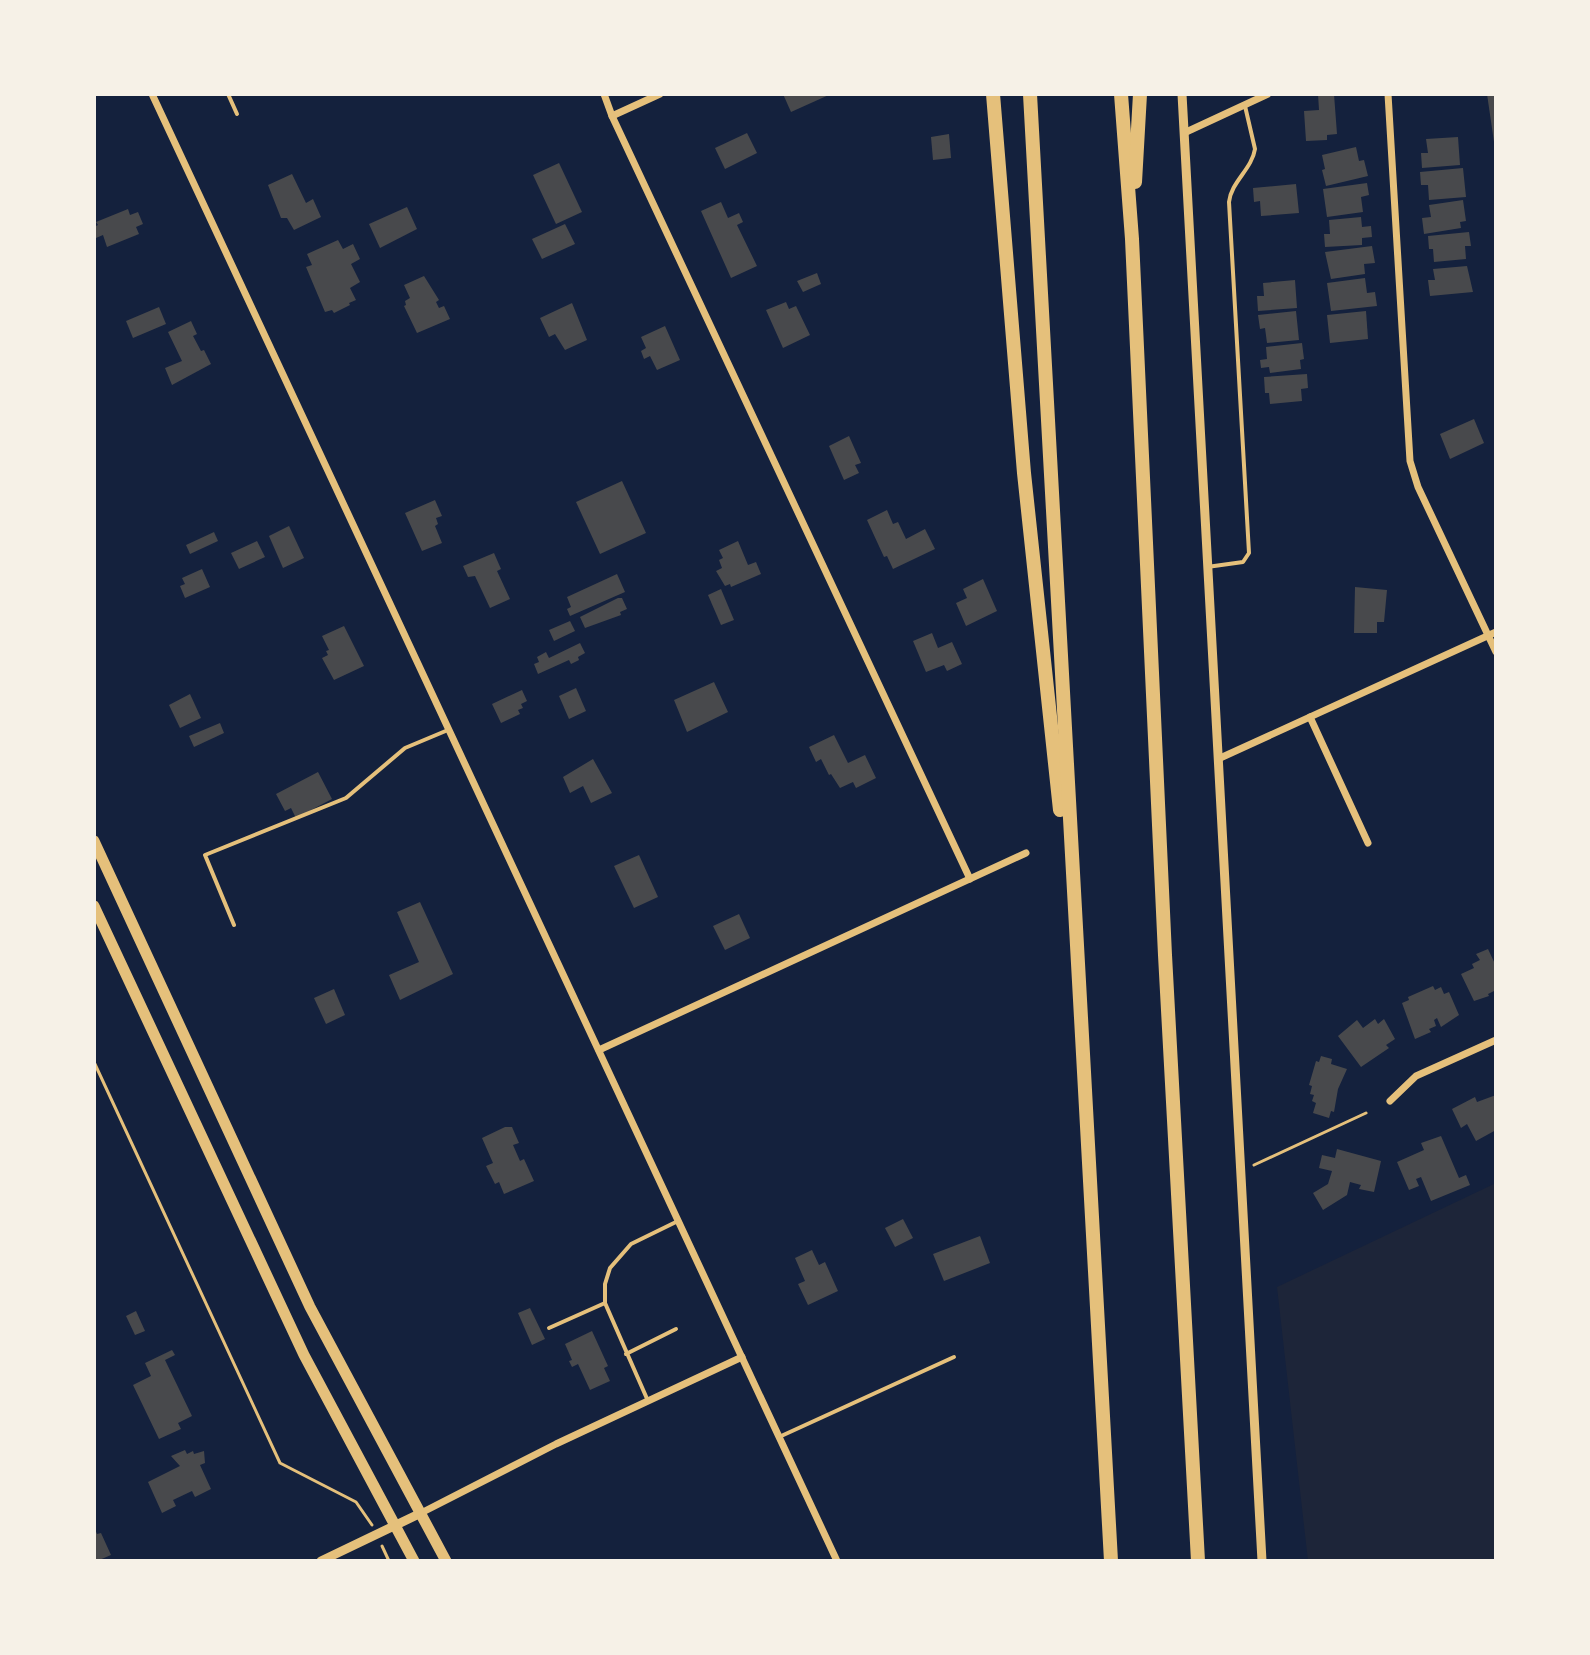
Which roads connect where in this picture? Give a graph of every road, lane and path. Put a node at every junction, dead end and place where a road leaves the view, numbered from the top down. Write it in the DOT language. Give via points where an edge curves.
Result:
graph roads {
  1 [pos="152,94"];
  2 [pos="228,94"];
  3 [pos="604,94"];
  4 [pos="660,94"];
  5 [pos="993,94"];
  6 [pos="1030,94"];
  7 [pos="1121,94"];
  8 [pos="1140,94"];
  9 [pos="1182,94"];
  10 [pos="1268,94"];
  11 [pos="1388,94"];
  12 [pos="1245,104"];
  13 [pos="237,114"];
  14 [pos="612,116"];
  15 [pos="1184,133"];
  16 [pos="1132,239"];
  17 [pos="1207,567"];
  18 [pos="1492,634"];
  19 [pos="1496,652"];
  20 [pos="1310,717"];
  21 [pos="448,730"];
  22 [pos="1218,759"];
  23 [pos="94,841"];
  24 [pos="1368,843"];
  25 [pos="1026,853"];
  26 [pos="970,879"];
  27 [pos="94,906"];
  28 [pos="234,925"];
  29 [pos="1077,967"];
  30 [pos="1496,1040"];
  31 [pos="599,1050"];
  32 [pos="94,1062"];
  33 [pos="1390,1101"];
  34 [pos="1366,1113"];
  35 [pos="1254,1165"];
  36 [pos="678,1221"];
  37 [pos="605,1303"];
  38 [pos="549,1328"];
  39 [pos="676,1329"];
  40 [pos="626,1354"];
  41 [pos="742,1357"];
  42 [pos="954,1357"];
  43 [pos="648,1401"];
  44 [pos="779,1437"];
  45 [pos="421,1513"];
  46 [pos="395,1525"];
  47 [pos="377,1535"];
  48 [pos="321,1561"];
  49 [pos="389,1561"];
  50 [pos="414,1561"];
  51 [pos="446,1561"];
  52 [pos="837,1561"];
  53 [pos="1111,1561"];
  54 [pos="1198,1561"];
  55 [pos="1262,1561"];
  1 -- 21 [label="street"];
  2 -- 13 [label="lane"];
  3 -- 14 [label="street"];
  4 -- 14 [label="street"];
  5 -- 29 [label="highway" via="1024,473"];
  6 -- 29 [label="highway"];
  7 -- 16 [label="highway"];
  8 -- 16 [label="highway"];
  9 -- 15 [label="street"];
  10 -- 12 [label="street"];
  11 -- 18 [label="street" via="1410,461"];
  12 -- 15 [label="street"];
  12 -- 17 [label="lane" via="1254,156 1229,202 1249,553 1243,562"];
  14 -- 26 [label="street"];
  15 -- 17 [label="street"];
  16 -- 54 [label="highway"];
  17 -- 22 [label="street"];
  18 -- 19 [label="street"];
  18 -- 20 [label="street"];
  20 -- 22 [label="street"];
  20 -- 24 [label="street"];
  21 -- 28 [label="lane" via="405,748 346,798 205,855"];
  21 -- 31 [label="street"];
  22 -- 55 [label="street"];
  23 -- 45 [label="main road" via="310,1307"];
  25 -- 26 [label="street"];
  26 -- 31 [label="street"];
  27 -- 46 [label="main road" via="304,1355"];
  29 -- 53 [label="highway"];
  30 -- 33 [label="street" via="1416,1076"];
  31 -- 36 [label="street"];
  32 -- 47 [label="path" via="280,1463 356,1502"];
  34 -- 35 [label="path"];
  36 -- 37 [label="lane" via="621,1254 610,1268"];
  36 -- 41 [label="street"];
  37 -- 38 [label="lane"];
  37 -- 40 [label="lane"];
  39 -- 40 [label="lane"];
  40 -- 43 [label="lane"];
  41 -- 43 [label="street"];
  41 -- 44 [label="street"];
  42 -- 44 [label="lane"];
  43 -- 45 [label="street"];
  44 -- 52 [label="street"];
  45 -- 46 [label="street"];
  45 -- 51 [label="main road"];
  46 -- 47 [label="street"];
  46 -- 50 [label="main road"];
  47 -- 48 [label="street"];
  47 -- 49 [label="path"];
}
